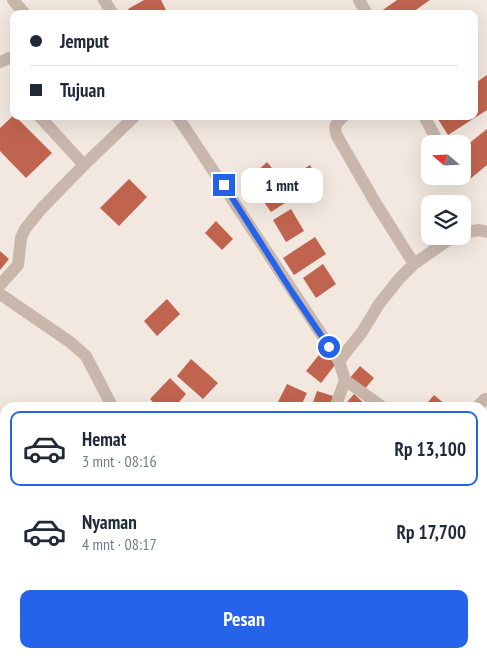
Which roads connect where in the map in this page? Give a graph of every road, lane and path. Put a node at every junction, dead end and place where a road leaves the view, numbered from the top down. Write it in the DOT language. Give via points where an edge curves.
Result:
graph roads {
  1 [pos="13,0"];
  2 [pos="22,10"];
  3 [pos="43,120"];
  4 [pos="131,120"];
  5 [pos="180,120"];
  6 [pos="339,120"];
  7 [pos="426,120"];
  8 [pos="434,135"];
  9 [pos="84,165"];
  10 [pos="471,231"];
  11 [pos="487,232"];
  12 [pos="441,245"];
  13 [pos="414,264"];
  14 [pos="0,285"];
  15 [pos="0,294"];
  16 [pos="338,361"];
  17 [pos="345,380"];
  18 [pos="110,402"];
  19 [pos="337,402"];
  20 [pos="376,402"];
  1 -- 2 [label="street"];
  3 -- 9 [label="street"];
  4 -- 9 [label="street"];
  5 -- 16 [label="street"];
  6 -- 13 [label="street" via="334,128 337,136"];
  7 -- 8 [label="street"];
  9 -- 14 [label="street" via="25,229 18,265"];
  10 -- 11 [label="street"];
  12 -- 13 [label="street"];
  13 -- 16 [label="street" via="383,298 362,332"];
  15 -- 18 [label="street" via="86,356"];
  16 -- 17 [label="street"];
  17 -- 19 [label="street"];
  17 -- 20 [label="street"];
}
